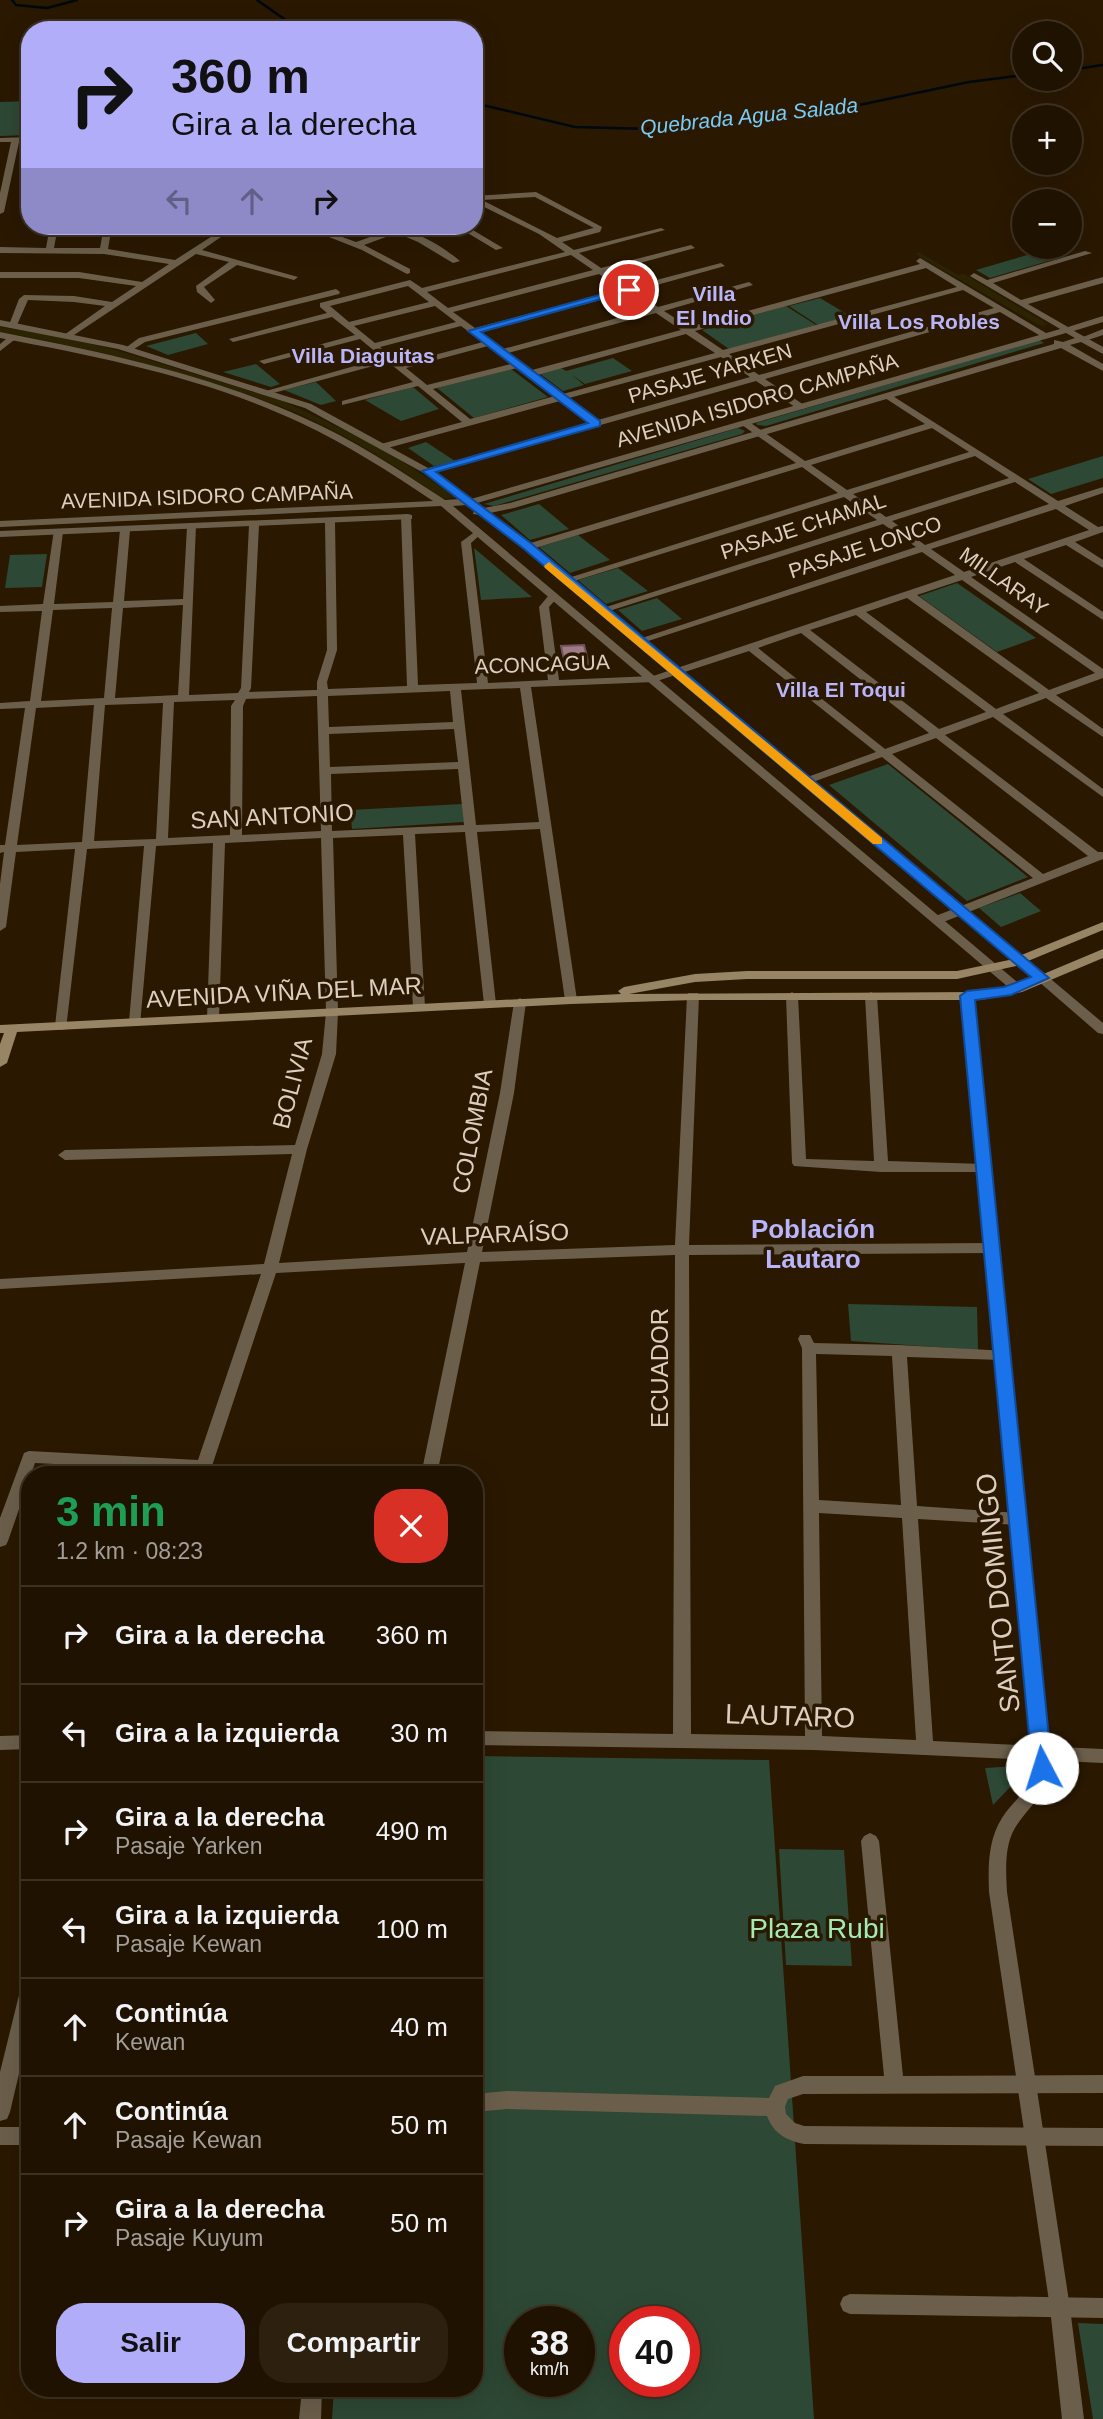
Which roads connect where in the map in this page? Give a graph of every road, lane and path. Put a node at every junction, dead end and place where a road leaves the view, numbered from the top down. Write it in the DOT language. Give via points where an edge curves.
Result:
graph roads {
  1 [pos="15,139"];
  2 [pos="21,139"];
  3 [pos="0,140"];
  4 [pos="2,189"];
  5 [pos="483,200"];
  6 [pos="483,205"];
  7 [pos="0,212"];
  8 [pos="661,230"];
  9 [pos="52,235"];
  10 [pos="106,235"];
  11 [pos="219,235"];
  12 [pos="329,235"];
  13 [pos="385,235"];
  14 [pos="407,235"];
  15 [pos="476,235"];
  16 [pos="555,241"];
  17 [pos="356,245"];
  18 [pos="499,248"];
  19 [pos="691,248"];
  20 [pos="50,249"];
  21 [pos="0,250"];
  22 [pos="104,251"];
  23 [pos="195,251"];
  24 [pos="573,253"];
  25 [pos="1088,253"];
  26 [pos="270,259"];
  27 [pos="456,261"];
  28 [pos="235,262"];
  29 [pos="176,264"];
  30 [pos="721,266"];
  31 [pos="257,267"];
  32 [pos="407,271"];
  33 [pos="601,271"];
  34 [pos="0,275"];
  35 [pos="294,276"];
  36 [pos="974,276"];
  37 [pos="1103,280"];
  38 [pos="379,281"];
  39 [pos="985,283"];
  40 [pos="145,285"];
  41 [pos="749,285"];
  42 [pos="965,287"];
  43 [pos="629,290"];
  44 [pos="420,292"];
  45 [pos="211,300"];
  46 [pos="435,303"];
  47 [pos="1020,303"];
  48 [pos="113,305"];
  49 [pos="1001,309"];
  50 [pos="658,310"];
  51 [pos="445,311"];
  52 [pos="334,314"];
  53 [pos="1103,319"];
  54 [pos="0,323"];
  55 [pos="462,323"];
  56 [pos="347,325"];
  57 [pos="13,326"];
  58 [pos="687,330"];
  59 [pos="1067,330"];
  60 [pos="473,331"];
  61 [pos="1103,332"];
  62 [pos="0,335"];
  63 [pos="68,335"];
  64 [pos="1047,335"];
  65 [pos="361,336"];
  66 [pos="14,337"];
  67 [pos="233,339"];
  68 [pos="1082,339"];
  69 [pos="489,343"];
  70 [pos="1062,345"];
  71 [pos="373,346"];
  72 [pos="0,348"];
  73 [pos="128,349"];
  74 [pos="1103,351"];
  75 [pos="500,352"];
  76 [pos="724,355"];
  77 [pos="389,359"];
  78 [pos="264,361"];
  79 [pos="517,365"];
  80 [pos="399,367"];
  81 [pos="1103,369"];
  82 [pos="529,374"];
  83 [pos="758,378"];
  84 [pos="423,385"];
  85 [pos="269,393"];
  86 [pos="888,396"];
  87 [pos="561,398"];
  88 [pos="345,403"];
  89 [pos="801,407"];
  90 [pos="469,423"];
  91 [pos="746,423"];
  92 [pos="597,424"];
  93 [pos="933,425"];
  94 [pos="760,433"];
  95 [pos="384,446"];
  96 [pos="976,453"];
  97 [pos="802,464"];
  98 [pos="428,471"];
  99 [pos="1016,479"];
  100 [pos="1103,490"];
  101 [pos="844,494"];
  102 [pos="470,502"];
  103 [pos="1056,505"];
  104 [pos="447,506"];
  105 [pos="482,511"];
  106 [pos="457,514"];
  107 [pos="406,517"];
  108 [pos="884,521"];
  109 [pos="330,522"];
  110 [pos="0,524"];
  111 [pos="254,525"];
  112 [pos="192,527"];
  113 [pos="125,530"];
  114 [pos="1100,530"];
  115 [pos="58,532"];
  116 [pos="0,534"];
  117 [pos="476,534"];
  118 [pos="1066,541"];
  119 [pos="528,547"];
  120 [pos="924,548"];
  121 [pos="1016,558"];
  122 [pos="1103,565"];
  123 [pos="963,576"];
  124 [pos="567,580"];
  125 [pos="909,594"];
  126 [pos="553,597"];
  127 [pos="188,602"];
  128 [pos="118,605"];
  129 [pos="48,607"];
  130 [pos="0,609"];
  131 [pos="602,610"];
  132 [pos="858,611"];
  133 [pos="1103,617"];
  134 [pos="803,630"];
  135 [pos="638,640"];
  136 [pos="751,647"];
  137 [pos="676,672"];
  138 [pos="1103,674"];
  139 [pos="654,680"];
  140 [pos="554,683"];
  141 [pos="525,684"];
  142 [pos="483,686"];
  143 [pos="455,687"];
  144 [pos="413,689"];
  145 [pos="323,692"];
  146 [pos="1048,694"];
  147 [pos="242,696"];
  148 [pos="183,698"];
  149 [pos="169,699"];
  150 [pos="104,701"];
  151 [pos="33,704"];
  152 [pos="0,706"];
  153 [pos="995,713"];
  154 [pos="459,725"];
  155 [pos="324,731"];
  156 [pos="938,734"];
  157 [pos="1103,734"];
  158 [pos="885,753"];
  159 [pos="464,765"];
  160 [pos="325,771"];
  161 [pos="807,781"];
  162 [pos="1103,794"];
  163 [pos="545,825"];
  164 [pos="472,828"];
  165 [pos="409,831"];
  166 [pos="327,835"];
  167 [pos="219,839"];
  168 [pos="236,839"];
  169 [pos="156,842"];
  170 [pos="84,846"];
  171 [pos="6,849"];
  172 [pos="1100,856"];
  173 [pos="1042,879"];
  174 [pos="961,911"];
  175 [pos="937,920"];
  176 [pos="1103,926"];
  177 [pos="0,927"];
  178 [pos="1103,953"];
  179 [pos="1020,960"];
  180 [pos="994,968"];
  181 [pos="1042,978"];
  182 [pos="683,981"];
  183 [pos="1018,989"];
  184 [pos="693,996"];
  185 [pos="792,996"];
  186 [pos="871,996"];
  187 [pos="967,996"];
  188 [pos="571,1000"];
  189 [pos="520,1002"];
  190 [pos="490,1004"];
  191 [pos="419,1007"];
  192 [pos="332,1012"];
  193 [pos="213,1018"];
  194 [pos="135,1022"];
  195 [pos="61,1026"];
  196 [pos="6,1028"];
  197 [pos="1103,1030"];
  198 [pos="0,1063"];
  199 [pos="300,1149"];
  200 [pos="65,1155"];
  201 [pos="881,1167"];
  202 [pos="984,1169"];
  203 [pos="992,1248"];
  204 [pos="682,1250"];
  205 [pos="474,1257"];
  206 [pos="270,1269"];
  207 [pos="0,1284"];
  208 [pos="899,1350"];
  209 [pos="1002,1355"];
  210 [pos="26,1466"];
  211 [pos="140,1466"];
  212 [pos="204,1466"];
  213 [pos="431,1466"];
  214 [pos="21,1480"];
  215 [pos="812,1506"];
  216 [pos="909,1511"];
  217 [pos="1018,1519"];
  218 [pos="0,1541"];
  219 [pos="483,1738"];
  220 [pos="682,1740"];
  221 [pos="21,1742"];
  222 [pos="0,1743"];
  223 [pos="814,1743"];
  224 [pos="925,1747"];
  225 [pos="1041,1754"];
  226 [pos="1103,1756"];
  227 [pos="870,1841"];
  228 [pos="21,2024"];
  229 [pos="894,2084"];
  230 [pos="1026,2084"];
  231 [pos="1103,2084"];
  232 [pos="483,2102"];
  233 [pos="775,2107"];
  234 [pos="0,2112"];
  235 [pos="0,2136"];
  236 [pos="21,2136"];
  237 [pos="1033,2137"];
  238 [pos="1103,2137"];
  239 [pos="850,2304"];
  240 [pos="1060,2308"];
  241 [pos="1103,2308"];
  242 [pos="311,2397"];
  243 [pos="310,2419"];
  244 [pos="1073,2419"];
  1 -- 2 [label="street"];
  1 -- 3 [label="street"];
  1 -- 4 [label="street"];
  4 -- 7 [label="street"];
  5 -- 16 [label="street" via="536,194 598,226"];
  6 -- 16 [label="street"];
  8 -- 24 [label="street"];
  9 -- 20 [label="street"];
  10 -- 22 [label="street"];
  11 -- 23 [label="street"];
  12 -- 17 [label="street"];
  13 -- 17 [label="street"];
  14 -- 27 [label="street"];
  15 -- 18 [label="street"];
  16 -- 24 [label="street"];
  17 -- 32 [label="street"];
  19 -- 33 [label="street"];
  20 -- 21 [label="street"];
  20 -- 22 [label="street"];
  22 -- 29 [label="street"];
  23 -- 28 [label="street"];
  23 -- 29 [label="street"];
  24 -- 33 [label="street"];
  24 -- 44 [label="street"];
  25 -- 39 [label="street"];
  26 -- 31 [label="street"];
  28 -- 31 [label="street"];
  28 -- 45 [label="street" via="200,286"];
  29 -- 40 [label="street"];
  30 -- 43 [label="street"];
  31 -- 35 [label="street"];
  33 -- 43 [label="street"];
  33 -- 51 [label="street"];
  34 -- 40 [label="street" via="79,275"];
  36 -- 39 [label="street"];
  37 -- 47 [label="street"];
  38 -- 73 [label="street" via="150,338"];
  39 -- 47 [label="street"];
  40 -- 48 [label="street"];
  41 -- 50 [label="street"];
  42 -- 49 [label="street"];
  42 -- 58 [label="street" via="923,263"];
  42 -- 76 [label="street"];
  43 -- 50 [label="street"];
  43 -- 60 [label="street"];
  44 -- 46 [label="street"];
  44 -- 52 [label="street" via="410,283 323,305"];
  46 -- 51 [label="street"];
  46 -- 56 [label="street"];
  47 -- 59 [label="street"];
  48 -- 57 [label="street" via="27,297"];
  48 -- 63 [label="street"];
  49 -- 64 [label="street"];
  49 -- 83 [label="street, PASAJE YARKEN"];
  50 -- 58 [label="street"];
  50 -- 75 [label="street"];
  51 -- 55 [label="street"];
  52 -- 56 [label="street"];
  52 -- 67 [label="street"];
  53 -- 59 [label="street, AVENIDA ISIDORO CAMPAÑA"];
  54 -- 57 [label="street"];
  55 -- 60 [label="street"];
  55 -- 71 [label="street"];
  56 -- 65 [label="street"];
  57 -- 63 [label="street"];
  58 -- 76 [label="street"];
  58 -- 82 [label="street"];
  59 -- 64 [label="street, AVENIDA ISIDORO CAMPAÑA"];
  59 -- 68 [label="street"];
  60 -- 69 [label="street"];
  61 -- 68 [label="street, AVENIDA ISIDORO CAMPAÑA"];
  62 -- 66 [label="street"];
  63 -- 73 [label="street"];
  64 -- 70 [label="street"];
  64 -- 89 [label="street, AVENIDA ISIDORO CAMPAÑA"];
  65 -- 71 [label="street"];
  65 -- 78 [label="street"];
  66 -- 72 [label="street"];
  66 -- 104 [label="street" via="108,356 281,411 366,454"];
  68 -- 70 [label="street, AVENIDA ISIDORO CAMPAÑA"];
  68 -- 74 [label="street"];
  69 -- 75 [label="street"];
  69 -- 80 [label="street"];
  70 -- 81 [label="street"];
  70 -- 86 [label="street, AVENIDA ISIDORO CAMPAÑA"];
  71 -- 77 [label="street"];
  73 -- 85 [label="street"];
  75 -- 79 [label="street"];
  76 -- 83 [label="street"];
  76 -- 87 [label="street"];
  77 -- 80 [label="street"];
  77 -- 85 [label="street"];
  79 -- 82 [label="street"];
  79 -- 84 [label="street"];
  80 -- 84 [label="street"];
  82 -- 87 [label="street"];
  83 -- 89 [label="street"];
  83 -- 92 [label="street, PASAJE YARKEN"];
  84 -- 88 [label="street"];
  84 -- 90 [label="street"];
  85 -- 95 [label="street" via="308,406"];
  86 -- 93 [label="street"];
  86 -- 94 [label="street, AVENIDA ISIDORO CAMPAÑA"];
  87 -- 90 [label="street"];
  87 -- 92 [label="street"];
  89 -- 91 [label="street, AVENIDA ISIDORO CAMPAÑA"];
  90 -- 95 [label="street"];
  91 -- 94 [label="street, MILLARAY"];
  91 -- 102 [label="street, AVENIDA ISIDORO CAMPAÑA"];
  92 -- 98 [label="street, PASAJE YARKEN"];
  93 -- 96 [label="street"];
  93 -- 97 [label="street"];
  94 -- 97 [label="street, MILLARAY"];
  94 -- 105 [label="street, AVENIDA ISIDORO CAMPAÑA"];
  95 -- 98 [label="street"];
  96 -- 99 [label="street"];
  96 -- 101 [label="street"];
  97 -- 101 [label="street, MILLARAY"];
  97 -- 119 [label="street"];
  98 -- 102 [label="street"];
  99 -- 103 [label="street"];
  99 -- 108 [label="street, PASAJE CHAMAL"];
  100 -- 103 [label="street, PASAJE LONCO"];
  101 -- 108 [label="street, MILLARAY"];
  101 -- 124 [label="street"];
  102 -- 104 [label="street, AVENIDA ISIDORO CAMPAÑA"];
  102 -- 105 [label="street"];
  103 -- 114 [label="street"];
  103 -- 120 [label="street, PASAJE LONCO"];
  104 -- 106 [label="street"];
  104 -- 110 [label="street, AVENIDA ISIDORO CAMPAÑA"];
  105 -- 106 [label="street, AVENIDA ISIDORO CAMPAÑA"];
  105 -- 119 [label="street"];
  106 -- 107 [label="street, AVENIDA ISIDORO CAMPAÑA"];
  106 -- 117 [label="street"];
  107 -- 109 [label="street, AVENIDA ISIDORO CAMPAÑA"];
  107 -- 144 [label="street"];
  108 -- 120 [label="street, MILLARAY"];
  108 -- 131 [label="street, PASAJE CHAMAL"];
  109 -- 111 [label="street, AVENIDA ISIDORO CAMPAÑA"];
  109 -- 145 [label="street, BOLIVIA" via="332,650"];
  111 -- 112 [label="street, AVENIDA ISIDORO CAMPAÑA"];
  111 -- 147 [label="street"];
  112 -- 113 [label="street, AVENIDA ISIDORO CAMPAÑA"];
  112 -- 127 [label="street"];
  113 -- 115 [label="street, AVENIDA ISIDORO CAMPAÑA"];
  113 -- 128 [label="street"];
  114 -- 118 [label="street, ACONCAGUA"];
  115 -- 116 [label="street, AVENIDA ISIDORO CAMPAÑA"];
  115 -- 129 [label="street"];
  117 -- 126 [label="street"];
  117 -- 142 [label="street" via="466,542"];
  118 -- 121 [label="street, ACONCAGUA"];
  118 -- 122 [label="street"];
  119 -- 124 [label="street"];
  120 -- 123 [label="street, MILLARAY"];
  120 -- 135 [label="street, PASAJE LONCO"];
  121 -- 123 [label="street, ACONCAGUA"];
  121 -- 133 [label="street"];
  123 -- 125 [label="street, ACONCAGUA"];
  123 -- 138 [label="street, MILLARAY"];
  124 -- 131 [label="street"];
  125 -- 132 [label="street, ACONCAGUA"];
  125 -- 146 [label="street"];
  126 -- 139 [label="street"];
  126 -- 140 [label="street" via="544,610"];
  127 -- 128 [label="street"];
  127 -- 148 [label="street"];
  128 -- 129 [label="street"];
  128 -- 150 [label="street"];
  129 -- 130 [label="street"];
  129 -- 151 [label="street"];
  131 -- 135 [label="street"];
  132 -- 134 [label="street, ACONCAGUA"];
  132 -- 153 [label="street"];
  134 -- 136 [label="street, ACONCAGUA"];
  134 -- 156 [label="street"];
  135 -- 137 [label="street"];
  136 -- 137 [label="street, ACONCAGUA"];
  136 -- 158 [label="street"];
  137 -- 139 [label="street, ACONCAGUA"];
  137 -- 161 [label="street"];
  138 -- 146 [label="street"];
  139 -- 140 [label="street, ACONCAGUA"];
  139 -- 175 [label="street"];
  140 -- 141 [label="street, ACONCAGUA"];
  141 -- 142 [label="street, ACONCAGUA"];
  141 -- 163 [label="street"];
  142 -- 143 [label="street, ACONCAGUA"];
  143 -- 144 [label="street, ACONCAGUA"];
  143 -- 154 [label="street"];
  144 -- 145 [label="street, ACONCAGUA"];
  145 -- 147 [label="street, ACONCAGUA"];
  145 -- 155 [label="street, BOLIVIA"];
  146 -- 153 [label="street"];
  146 -- 157 [label="street"];
  147 -- 148 [label="street, ACONCAGUA"];
  147 -- 168 [label="street" via="237,706"];
  148 -- 149 [label="street, ACONCAGUA"];
  149 -- 150 [label="street, ACONCAGUA"];
  149 -- 169 [label="street"];
  150 -- 151 [label="street, ACONCAGUA"];
  150 -- 170 [label="street"];
  151 -- 152 [label="street, ACONCAGUA"];
  151 -- 171 [label="street"];
  153 -- 156 [label="street"];
  153 -- 162 [label="street"];
  154 -- 155 [label="street"];
  154 -- 159 [label="street"];
  155 -- 160 [label="street, BOLIVIA"];
  156 -- 158 [label="street"];
  156 -- 172 [label="street"];
  158 -- 161 [label="street"];
  158 -- 173 [label="street"];
  159 -- 160 [label="street"];
  159 -- 164 [label="street"];
  160 -- 166 [label="street, BOLIVIA"];
  161 -- 174 [label="street"];
  163 -- 164 [label="street, SAN ANTONIO"];
  163 -- 188 [label="street"];
  164 -- 165 [label="street, SAN ANTONIO"];
  164 -- 190 [label="street"];
  165 -- 166 [label="street, SAN ANTONIO"];
  165 -- 191 [label="street"];
  166 -- 168 [label="street, SAN ANTONIO"];
  166 -- 192 [label="street, BOLIVIA"];
  167 -- 168 [label="street, SAN ANTONIO"];
  167 -- 169 [label="street, SAN ANTONIO"];
  167 -- 193 [label="street"];
  169 -- 170 [label="street, SAN ANTONIO"];
  169 -- 194 [label="street"];
  170 -- 171 [label="street, SAN ANTONIO"];
  170 -- 195 [label="street"];
  171 -- 177 [label="street"];
  172 -- 173 [label="street"];
  173 -- 174 [label="street"];
  174 -- 175 [label="street"];
  174 -- 179 [label="street"];
  175 -- 180 [label="street"];
  176 -- 179 [label="main road, AVENIDA VIÑA DEL MAR"];
  178 -- 181 [label="main road, AVENIDA VIÑA DEL MAR"];
  179 -- 180 [label="main road, AVENIDA VIÑA DEL MAR"];
  179 -- 181 [label="street"];
  180 -- 182 [label="main road, AVENIDA VIÑA DEL MAR" via="938,977 747,975"];
  180 -- 183 [label="street"];
  181 -- 183 [label="main road, AVENIDA VIÑA DEL MAR"];
  181 -- 197 [label="street"];
  182 -- 184 [label="main road" via="679,990"];
  182 -- 188 [label="main road, AVENIDA VIÑA DEL MAR"];
  183 -- 187 [label="main road, AVENIDA VIÑA DEL MAR"];
  184 -- 185 [label="main road, AVENIDA VIÑA DEL MAR"];
  184 -- 188 [label="main road, AVENIDA VIÑA DEL MAR"];
  184 -- 204 [label="street, ECUADOR"];
  185 -- 186 [label="main road, AVENIDA VIÑA DEL MAR"];
  185 -- 201 [label="street" via="799,1163"];
  186 -- 187 [label="main road, AVENIDA VIÑA DEL MAR"];
  186 -- 201 [label="street"];
  187 -- 202 [label="street, SANTO DOMINGO"];
  188 -- 189 [label="main road, AVENIDA VIÑA DEL MAR"];
  189 -- 190 [label="main road, AVENIDA VIÑA DEL MAR"];
  189 -- 205 [label="street, COLOMBIA"];
  190 -- 191 [label="main road, AVENIDA VIÑA DEL MAR"];
  191 -- 192 [label="main road, AVENIDA VIÑA DEL MAR"];
  192 -- 193 [label="main road, AVENIDA VIÑA DEL MAR"];
  192 -- 199 [label="street, BOLIVIA" via="329,1054"];
  193 -- 194 [label="main road, AVENIDA VIÑA DEL MAR"];
  194 -- 195 [label="main road, AVENIDA VIÑA DEL MAR"];
  195 -- 196 [label="main road, AVENIDA VIÑA DEL MAR"];
  196 -- 198 [label="main road"];
  199 -- 200 [label="street"];
  199 -- 206 [label="street, BOLIVIA"];
  201 -- 202 [label="street"];
  202 -- 203 [label="street, SANTO DOMINGO"];
  203 -- 204 [label="street, VALPARAÍSO"];
  203 -- 209 [label="street, SANTO DOMINGO"];
  204 -- 205 [label="street, VALPARAÍSO"];
  204 -- 220 [label="street, ECUADOR"];
  205 -- 206 [label="street, VALPARAÍSO"];
  205 -- 213 [label="street, COLOMBIA"];
  206 -- 207 [label="street, VALPARAÍSO"];
  206 -- 212 [label="street, BOLIVIA"];
  208 -- 209 [label="street"];
  208 -- 215 [label="street" via="807,1343"];
  208 -- 216 [label="street"];
  209 -- 217 [label="street, SANTO DOMINGO"];
  210 -- 211 [label="street" via="29,1457"];
  214 -- 218 [label="street"];
  215 -- 216 [label="street"];
  215 -- 223 [label="street"];
  216 -- 217 [label="street"];
  216 -- 224 [label="street"];
  217 -- 225 [label="street, SANTO DOMINGO"];
  219 -- 220 [label="street, LAUTARO"];
  220 -- 223 [label="street, LAUTARO"];
  221 -- 222 [label="street"];
  223 -- 224 [label="street, LAUTARO"];
  224 -- 225 [label="street, LAUTARO"];
  225 -- 226 [label="street, LAUTARO"];
  225 -- 230 [label="street, SANTO DOMINGO" via="1040,1787 1006,1827 997,1876"];
  227 -- 229 [label="street"];
  228 -- 234 [label="street"];
  229 -- 230 [label="street"];
  229 -- 233 [label="street" via="789,2087 777,2098"];
  230 -- 231 [label="street"];
  230 -- 237 [label="street, SANTO DOMINGO"];
  232 -- 233 [label="street"];
  233 -- 237 [label="street" via="784,2128 804,2135"];
  235 -- 236 [label="street"];
  237 -- 238 [label="street"];
  237 -- 240 [label="street, SANTO DOMINGO"];
  239 -- 240 [label="street"];
  240 -- 241 [label="street"];
  240 -- 244 [label="street, SANTO DOMINGO"];
  242 -- 243 [label="street"];
}
